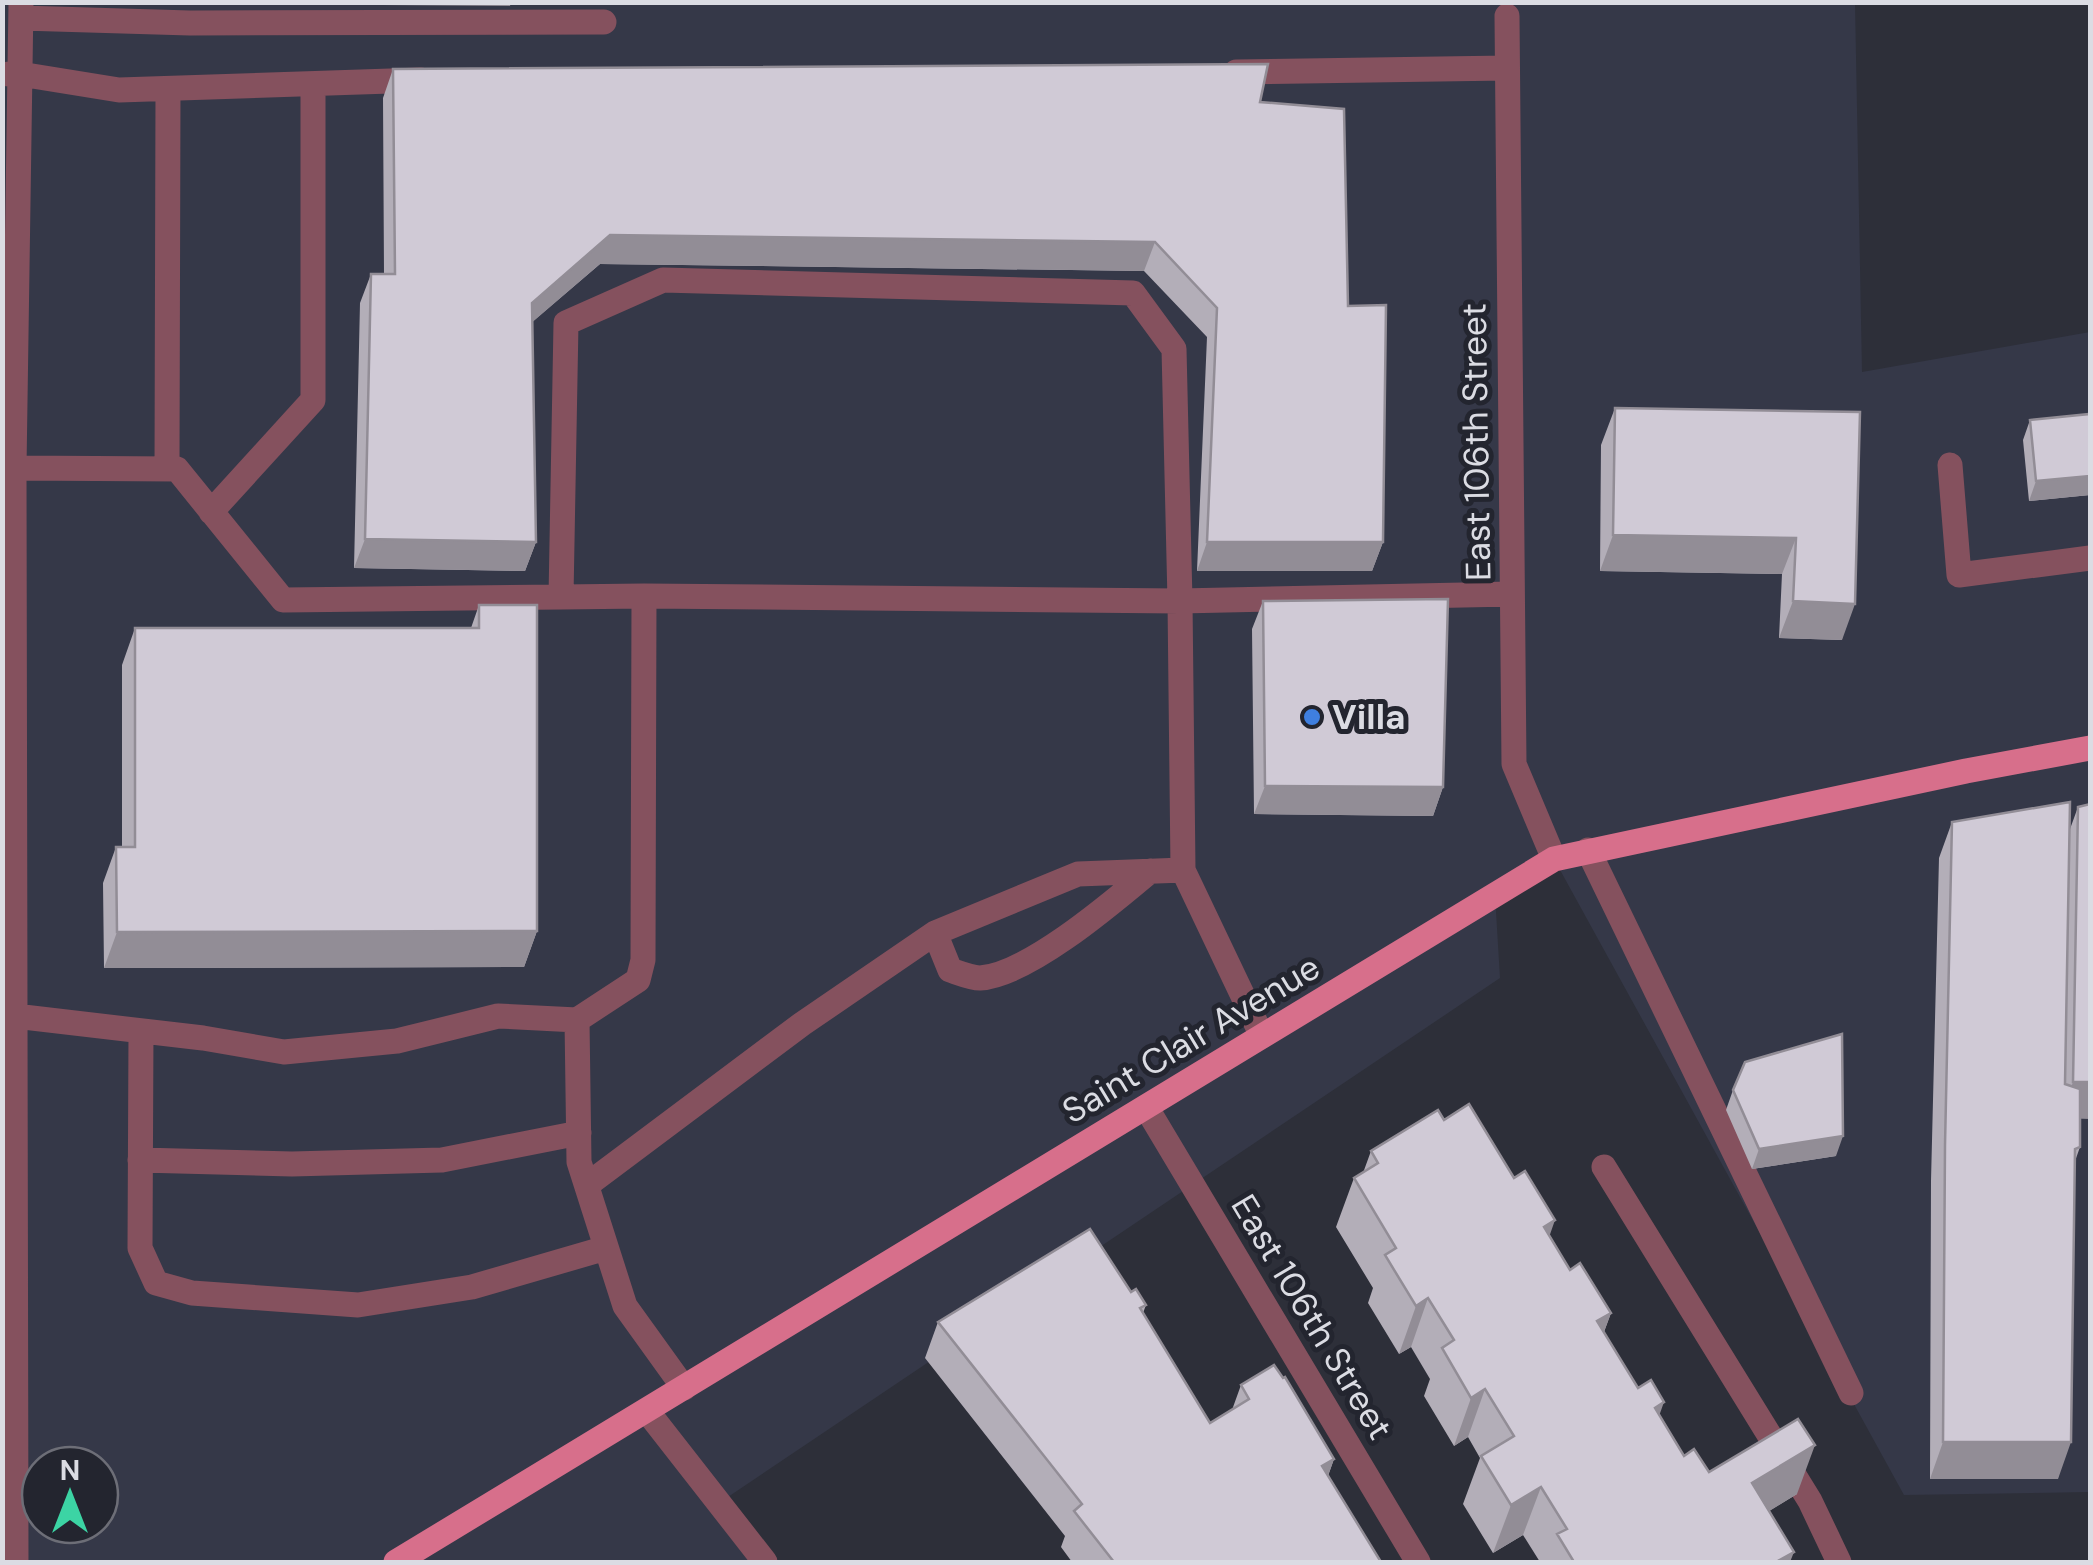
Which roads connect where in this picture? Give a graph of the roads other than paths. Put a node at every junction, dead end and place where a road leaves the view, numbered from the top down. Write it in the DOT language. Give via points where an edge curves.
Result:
graph roads {
  1 [pos="20,10"];
  2 [pos="1507,16"];
  3 [pos="604,22"];
  4 [pos="1507,68"];
  5 [pos="1218,72"];
  6 [pos="11,74"];
  7 [pos="440,79"];
  8 [pos="313,84"];
  9 [pos="168,89"];
  10 [pos="1950,465"];
  11 [pos="14,468"];
  12 [pos="167,469"];
  13 [pos="211,512"];
  14 [pos="2090,558"];
  15 [pos="8,575"];
  16 [pos="1512,594"];
  17 [pos="644,596"];
  18 [pos="561,598"];
  19 [pos="1180,601"];
  20 [pos="2090,748"];
  21 [pos="1588,850"];
  22 [pos="1554,859"];
  23 [pos="1183,870"];
  24 [pos="1150,871"];
  25 [pos="935,934"];
  26 [pos="9,981"];
  27 [pos="15,1016"];
  28 [pos="577,1020"];
  29 [pos="141,1031"];
  30 [pos="1262,1036"];
  31 [pos="1146,1107"];
  32 [pos="579,1132"];
  33 [pos="9,1138"];
  34 [pos="140,1160"];
  35 [pos="1604,1167"];
  36 [pos="587,1186"];
  37 [pos="606,1248"];
  38 [pos="684,1388"];
  39 [pos="1851,1393"];
  40 [pos="646,1410"];
  41 [pos="9,1471"];
  42 [pos="756,1560"];
  43 [pos="16,1562"];
  44 [pos="396,1562"];
  45 [pos="1418,1562"];
  46 [pos="1839,1562"];
  1 -- 3 [label="street" via="190,23"];
  1 -- 6 [label="street"];
  2 -- 4 [label="street, East 106th Street"];
  4 -- 5 [label="street"];
  4 -- 16 [label="street, East 106th Street"];
  6 -- 9 [label="street" via="119,90"];
  6 -- 11 [label="street"];
  7 -- 8 [label="street"];
  8 -- 9 [label="street"];
  8 -- 13 [label="street" via="314,400"];
  9 -- 12 [label="street"];
  10 -- 14 [label="street" via="1959,575"];
  11 -- 12 [label="street"];
  11 -- 15 [label="street"];
  12 -- 13 [label="street" via="177,469"];
  13 -- 18 [label="street" via="283,600"];
  15 -- 26 [label="street"];
  16 -- 19 [label="street"];
  16 -- 22 [label="street, East 106th Street" via="1514,764"];
  17 -- 18 [label="street"];
  17 -- 19 [label="street"];
  17 -- 28 [label="street" via="643,960 638,980"];
  18 -- 19 [label="street" via="566,323 663,280 1133,292 1174,349"];
  19 -- 23 [label="street"];
  20 -- 21 [label="main road, Saint Clair Avenue"];
  21 -- 22 [label="main road, Saint Clair Avenue"];
  21 -- 39 [label="street"];
  22 -- 30 [label="main road, Saint Clair Avenue"];
  23 -- 24 [label="street"];
  23 -- 30 [label="street"];
  24 -- 25 [label="street" via="1078,874"];
  24 -- 25 [label="street" via="1084,925 1014,968 979,978 950,970"];
  25 -- 36 [label="street" via="802,1024"];
  26 -- 27 [label="street"];
  27 -- 29 [label="street"];
  27 -- 33 [label="street"];
  28 -- 29 [label="street" via="498,1016 397,1041 284,1052"];
  28 -- 32 [label="street"];
  29 -- 34 [label="street"];
  30 -- 31 [label="main road, Saint Clair Avenue"];
  31 -- 38 [label="main road, Saint Clair Avenue"];
  31 -- 45 [label="street, East 106th Street"];
  32 -- 34 [label="street" via="442,1160"];
  32 -- 36 [label="street"];
  33 -- 41 [label="street"];
  34 -- 37 [label="street" via="140,1248 156,1283 192,1293 358,1305 472,1287"];
  35 -- 46 [label="street" via="1810,1501"];
  36 -- 37 [label="street"];
  37 -- 38 [label="street" via="625,1306"];
  38 -- 40 [label="main road, Saint Clair Avenue"];
  40 -- 42 [label="street"];
  40 -- 44 [label="main road, Saint Clair Avenue"];
  41 -- 43 [label="street"];
}
